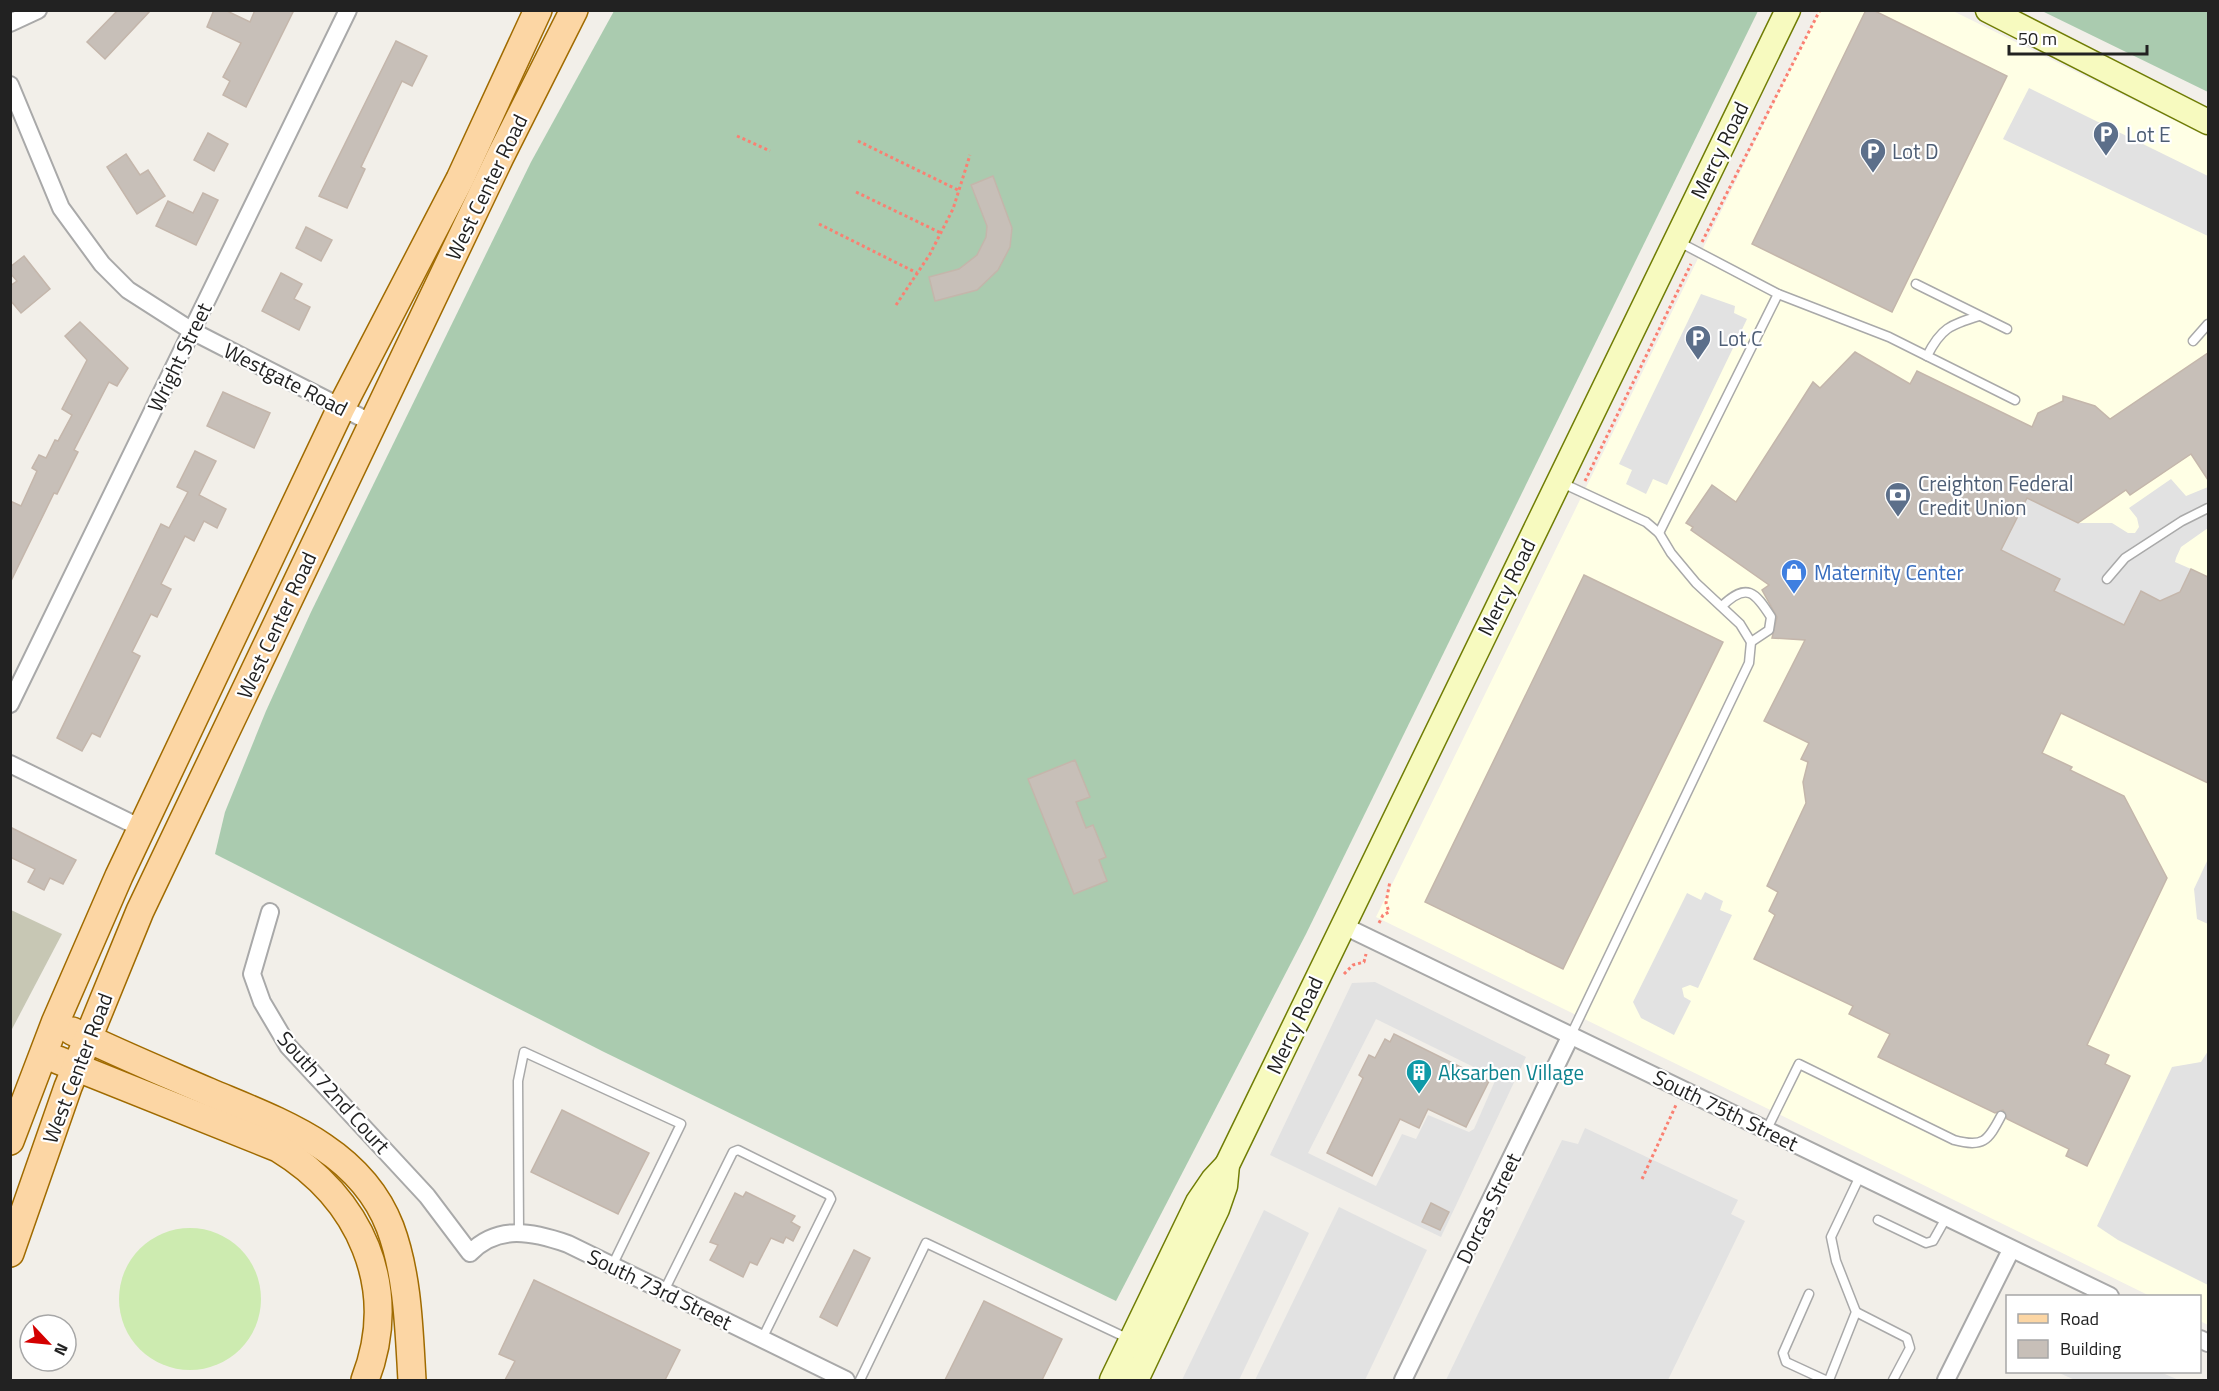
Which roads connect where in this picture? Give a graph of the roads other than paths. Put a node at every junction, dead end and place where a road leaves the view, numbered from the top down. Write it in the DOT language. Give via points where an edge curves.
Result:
graph roads {
  1 [pos="38,10"];
  2 [pos="348,10"];
  3 [pos="538,10"];
  4 [pos="574,10"];
  5 [pos="1788,10"];
  6 [pos="1988,10"];
  7 [pos="10,23"];
  8 [pos="10,86"];
  9 [pos="2208,122"];
  10 [pos="1674,240"];
  11 [pos="1916,284"];
  12 [pos="1778,294"];
  13 [pos="1979,316"];
  14 [pos="2208,324"];
  15 [pos="2007,329"];
  16 [pos="192,331"];
  17 [pos="2193,341"];
  18 [pos="1927,356"];
  19 [pos="2015,400"];
  20 [pos="341,408"];
  21 [pos="372,423"];
  22 [pos="1569,486"];
  23 [pos="2208,508"];
  24 [pos="1659,533"];
  25 [pos="2107,579"];
  26 [pos="1722,606"];
  27 [pos="1751,642"];
  28 [pos="10,704"];
  29 [pos="10,765"];
  30 [pos="141,828"];
  31 [pos="270,912"];
  32 [pos="1342,925"];
  33 [pos="56,1023"];
  34 [pos="1571,1035"];
  35 [pos="86,1038"];
  36 [pos="43,1054"];
  37 [pos="76,1066"];
  38 [pos="2001,1116"];
  39 [pos="1767,1129"];
  40 [pos="10,1141"];
  41 [pos="1227,1165"];
  42 [pos="1860,1176"];
  43 [pos="1946,1218"];
  44 [pos="1878,1220"];
  45 [pos="519,1232"];
  46 [pos="2011,1250"];
  47 [pos="10,1253"];
  48 [pos="470,1253"];
  49 [pos="612,1266"];
  50 [pos="664,1291"];
  51 [pos="1809,1294"];
  52 [pos="2108,1295"];
  53 [pos="1856,1312"];
  54 [pos="762,1339"];
  55 [pos="1132,1340"];
  56 [pos="365,1380"];
  57 [pos="412,1380"];
  58 [pos="846,1380"];
  59 [pos="860,1380"];
  60 [pos="1112,1380"];
  61 [pos="1136,1380"];
  62 [pos="1403,1380"];
  63 [pos="1827,1380"];
  64 [pos="1893,1380"];
  65 [pos="1946,1380"];
  1 -- 7 [label="street"];
  2 -- 16 [label="street, Wright Street"];
  3 -- 20 [label="main road, West Center Road" via="460,179"];
  4 -- 21 [label="main road, West Center Road"];
  5 -- 10 [label="main road, Mercy Road"];
  6 -- 9 [label="main road"];
  8 -- 16 [label="street, Westgate Road" via="50,185 75,230 128,290"];
  10 -- 12 [label="lane"];
  10 -- 22 [label="main road, Mercy Road"];
  11 -- 13 [label="lane"];
  12 -- 18 [label="lane"];
  12 -- 24 [label="lane"];
  13 -- 15 [label="lane"];
  13 -- 18 [label="lane" via="1949,325 1936,338"];
  14 -- 17 [label="lane"];
  16 -- 20 [label="street, Westgate Road"];
  16 -- 28 [label="street, Wright Street"];
  18 -- 19 [label="lane"];
  20 -- 21 [label="street, Westgate Road"];
  20 -- 30 [label="main road, West Center Road"];
  21 -- 35 [label="main road, West Center Road" via="159,869"];
  22 -- 24 [label="lane" via="1646,522"];
  22 -- 32 [label="main road, Mercy Road"];
  23 -- 25 [label="lane" via="2125,558"];
  24 -- 26 [label="lane" via="1690,576"];
  26 -- 27 [label="lane"];
  26 -- 27 [label="lane" via="1735,594 1749,592 1758,597 1771,617 1769,630"];
  27 -- 34 [label="lane" via="1749,663"];
  29 -- 30 [label="street"];
  30 -- 33 [label="main road, West Center Road"];
  31 -- 48 [label="street, South 72nd Court" via="252,974 274,1026 427,1196"];
  32 -- 34 [label="street, South 75th Street"];
  32 -- 41 [label="main road, Mercy Road"];
  33 -- 35 [label="main road"];
  33 -- 36 [label="main road, West Center Road"];
  34 -- 39 [label="street, South 75th Street"];
  34 -- 62 [label="street, Dorcas Street"];
  35 -- 37 [label="main road, West Center Road"];
  35 -- 57 [label="main road" via="297,1130 343,1161 360,1179 389,1226 404,1285"];
  36 -- 37 [label="main road"];
  36 -- 40 [label="main road, West Center Road"];
  37 -- 47 [label="main road, West Center Road"];
  37 -- 56 [label="main road" via="278,1148 325,1183 360,1232 375,1285 376,1345"];
  38 -- 39 [label="lane" via="1990,1137 1968,1144 1799,1064"];
  39 -- 42 [label="street, South 75th Street"];
  41 -- 55 [label="main road, Mercy Road" via="1198,1202"];
  41 -- 61 [label="main road, Mercy Road" via="1217,1209"];
  42 -- 43 [label="street, South 75th Street"];
  42 -- 53 [label="lane" via="1831,1237"];
  43 -- 44 [label="lane" via="1933,1241 1926,1243"];
  43 -- 46 [label="street, South 75th Street"];
  45 -- 48 [label="street, South 73rd Street" via="484,1240"];
  45 -- 49 [label="street, South 73rd Street" via="568,1244"];
  45 -- 49 [label="lane" via="518,1081 524,1052 681,1124"];
  46 -- 52 [label="street, South 75th Street"];
  46 -- 65 [label="street"];
  49 -- 50 [label="street, South 73rd Street"];
  50 -- 54 [label="street, South 73rd Street"];
  50 -- 54 [label="lane" via="733,1152 738,1150 831,1199"];
  51 -- 63 [label="lane" via="1783,1353 1786,1362"];
  53 -- 63 [label="lane"];
  53 -- 64 [label="lane" via="1907,1338 1910,1348"];
  54 -- 58 [label="street, South 73rd Street"];
  55 -- 59 [label="lane" via="926,1243"];
  55 -- 60 [label="main road, Mercy Road"];
}
